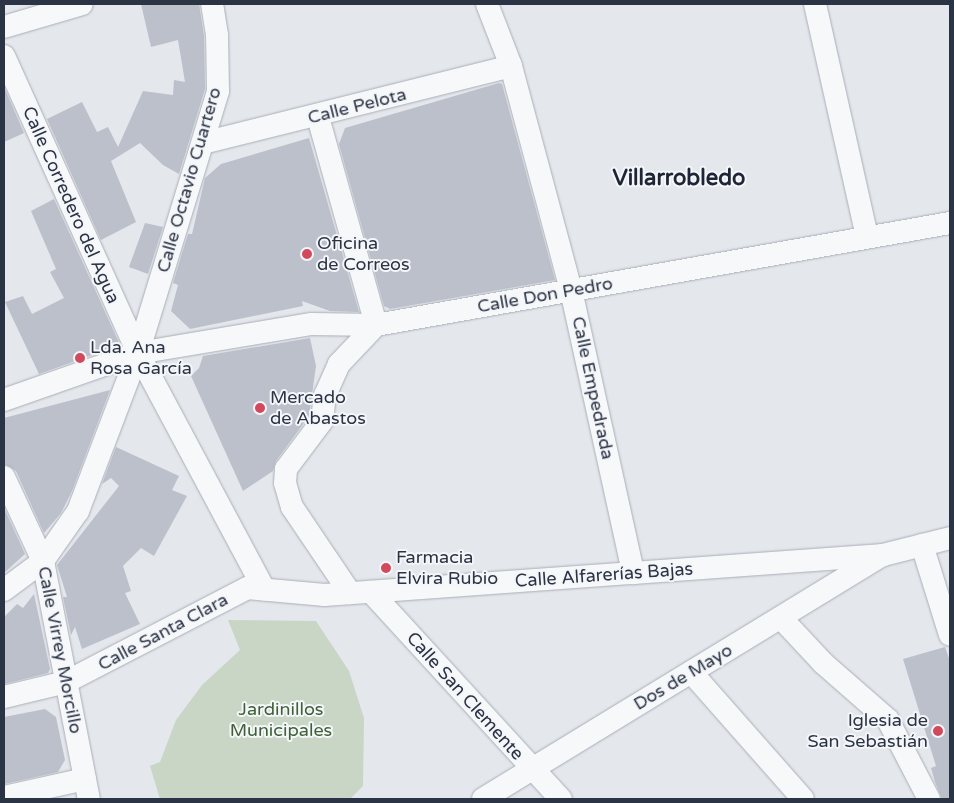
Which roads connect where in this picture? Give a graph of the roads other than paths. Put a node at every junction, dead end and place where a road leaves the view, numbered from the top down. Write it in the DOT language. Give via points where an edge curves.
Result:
graph roads {
  1 [pos="82,4"];
  2 [pos="212,4"];
  3 [pos="814,4"];
  4 [pos="492,5"];
  5 [pos="4,27"];
  6 [pos="4,56"];
  7 [pos="511,66"];
  8 [pos="318,117"];
  9 [pos="203,144"];
  10 [pos="950,223"];
  11 [pos="867,237"];
  12 [pos="571,290"];
  13 [pos="376,325"];
  14 [pos="138,353"];
  15 [pos="4,400"];
  16 [pos="4,477"];
  17 [pos="950,538"];
  18 [pos="922,545"];
  19 [pos="883,555"];
  20 [pos="43,561"];
  21 [pos="633,574"];
  22 [pos="264,589"];
  23 [pos="4,590"];
  24 [pos="361,593"];
  25 [pos="325,595"];
  26 [pos="781,618"];
  27 [pos="950,636"];
  28 [pos="691,672"];
  29 [pos="66,682"];
  30 [pos="4,697"];
  31 [pos="532,770"];
  32 [pos="87,789"];
  33 [pos="4,796"];
  34 [pos="483,799"];
  35 [pos="561,799"];
  36 [pos="803,799"];
  37 [pos="929,799"];
  1 -- 5 [label="street"];
  2 -- 9 [label="street, Calle Octavio Cuartero" via="217,35 218,91"];
  3 -- 11 [label="street"];
  4 -- 7 [label="street, Calle Empedrada"];
  6 -- 14 [label="street, Calle Corredero del Agua"];
  7 -- 8 [label="street, Calle Pelota"];
  7 -- 12 [label="street, Calle Empedrada"];
  8 -- 9 [label="street, Calle Pelota"];
  8 -- 13 [label="street"];
  9 -- 14 [label="street, Calle Octavio Cuartero"];
  10 -- 11 [label="street, Calle Don Pedro"];
  11 -- 12 [label="street, Calle Don Pedro"];
  12 -- 13 [label="street, Calle Don Pedro"];
  12 -- 21 [label="street, Calle Empedrada"];
  13 -- 14 [label="street, Calle Don Pedro" via="312,324"];
  13 -- 24 [label="street, Calle San Clemente" via="339,364 325,395 322,421 286,468 285,483 292,507"];
  14 -- 15 [label="street, Calle Don Pedro"];
  14 -- 20 [label="street, Calle Octavio Cuartero" via="78,511"];
  14 -- 22 [label="street, Calle Corredero del Agua"];
  16 -- 20 [label="street, Calle Virrey Morcillo"];
  17 -- 18 [label="street"];
  18 -- 19 [label="street"];
  18 -- 27 [label="street"];
  19 -- 21 [label="street, Calle Alfarerías Bajas"];
  19 -- 26 [label="street, Dos de Mayo"];
  20 -- 23 [label="street, Calle Octavio Cuartero"];
  20 -- 29 [label="street, Calle Virrey Morcillo"];
  21 -- 24 [label="street, Calle Alfarerías Bajas"];
  22 -- 25 [label="street, Calle Santa Clara"];
  22 -- 29 [label="street, Calle Santa Clara" via="247,588"];
  24 -- 25 [label="street, Calle Alfarerías Bajas"];
  24 -- 31 [label="street, Calle San Clemente"];
  26 -- 28 [label="street, Dos de Mayo"];
  26 -- 37 [label="street" via="823,663 888,720"];
  28 -- 31 [label="street, Dos de Mayo"];
  28 -- 36 [label="street"];
  29 -- 30 [label="street, Calle Santa Clara"];
  29 -- 32 [label="street, Calle Virrey Morcillo"];
  31 -- 34 [label="street, Dos de Mayo"];
  31 -- 35 [label="street, Calle San Clemente"];
  32 -- 33 [label="street"];
}
